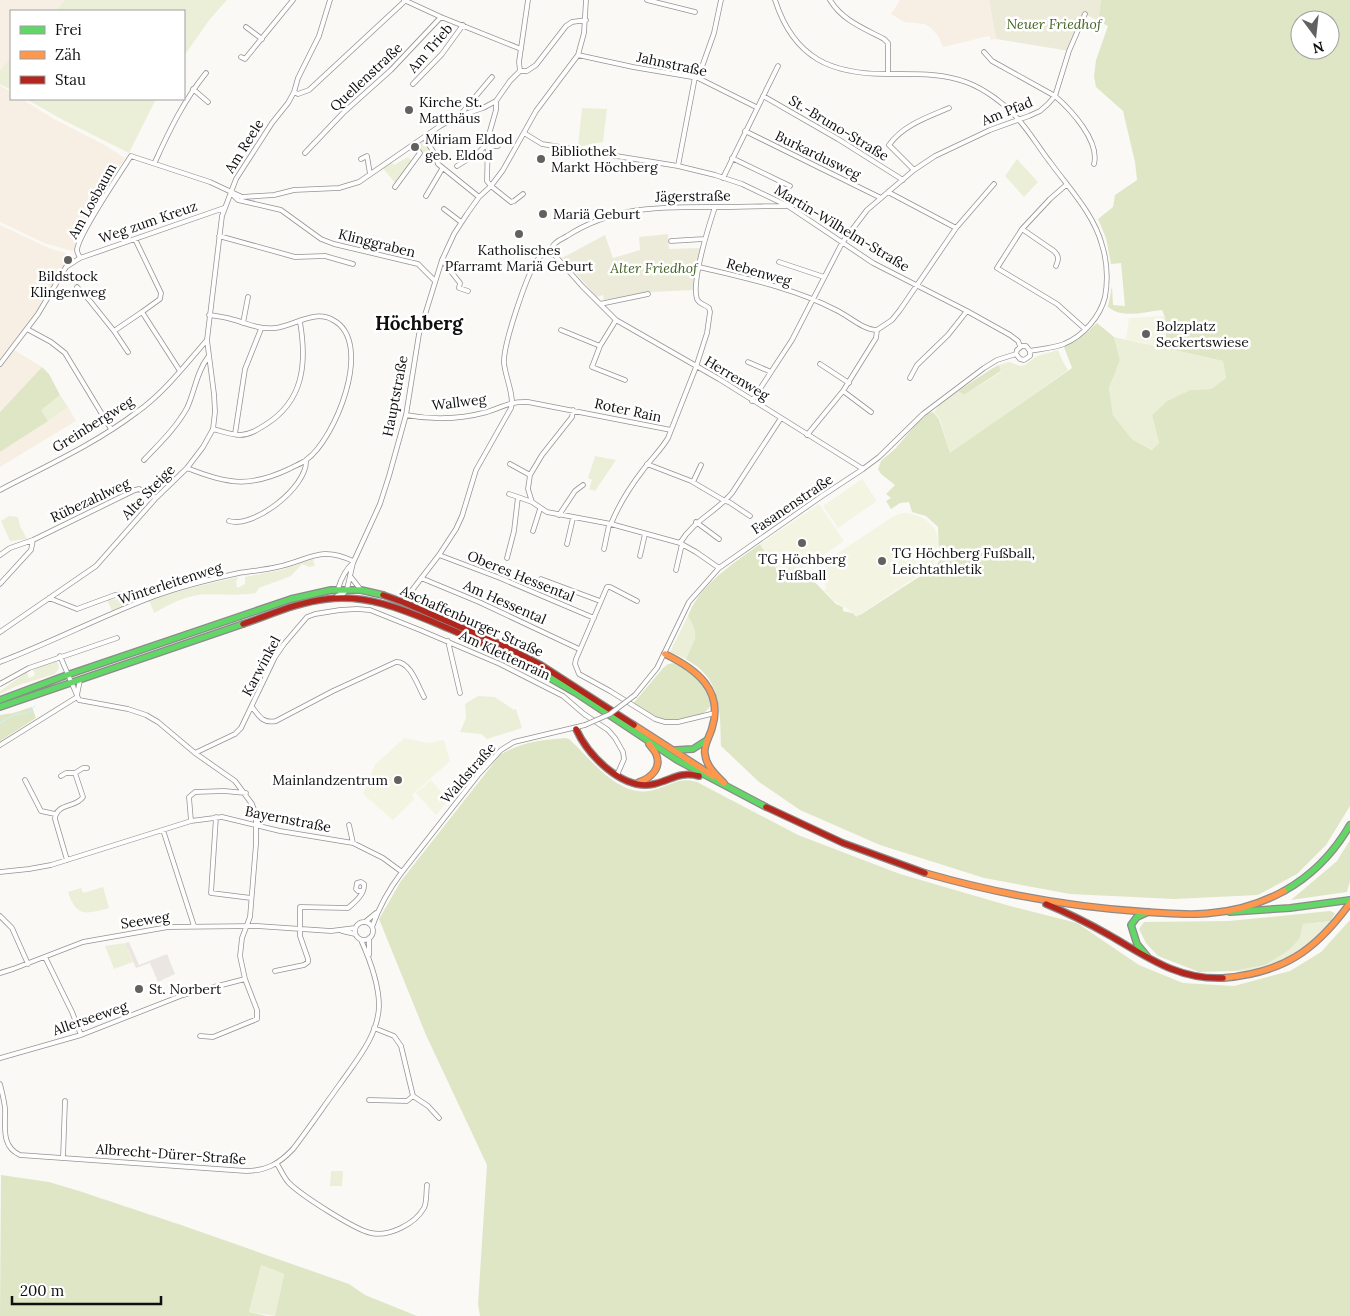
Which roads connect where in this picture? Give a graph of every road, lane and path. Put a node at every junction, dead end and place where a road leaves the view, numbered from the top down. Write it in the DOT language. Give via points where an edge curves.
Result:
graph roads {
  1 [pos="286,0"];
  2 [pos="330,0"];
  3 [pos="405,0"];
  4 [pos="528,0"];
  5 [pos="586,0"];
  6 [pos="647,0"];
  7 [pos="721,0"];
  8 [pos="775,0"];
  9 [pos="830,0"];
  10 [pos="291,2"];
  11 [pos="695,12"];
  12 [pos="1085,14"];
  13 [pos="442,17"];
  14 [pos="586,20"];
  15 [pos="463,25"];
  16 [pos="246,27"];
  17 [pos="262,39"];
  18 [pos="521,49"];
  19 [pos="984,52"];
  20 [pos="578,56"];
  21 [pos="242,57"];
  22 [pos="778,66"];
  23 [pos="520,71"];
  24 [pos="206,72"];
  25 [pos="888,74"];
  26 [pos="492,76"];
  27 [pos="696,78"];
  28 [pos="413,84"];
  29 [pos="193,90"];
  30 [pos="294,92"];
  31 [pos="763,96"];
  32 [pos="1055,96"];
  33 [pos="496,101"];
  34 [pos="208,102"];
  35 [pos="470,105"];
  36 [pos="756,108"];
  37 [pos="949,108"];
  38 [pos="472,111"];
  39 [pos="460,116"];
  40 [pos="1019,120"];
  41 [pos="744,131"];
  42 [pos="524,133"];
  43 [pos="424,137"];
  44 [pos="414,144"];
  45 [pos="498,146"];
  46 [pos="488,148"];
  47 [pos="306,153"];
  48 [pos="130,156"];
  49 [pos="732,158"];
  50 [pos="361,159"];
  51 [pos="155,162"];
  52 [pos="1094,164"];
  53 [pos="457,166"];
  54 [pos="678,166"];
  55 [pos="442,169"];
  56 [pos="914,170"];
  57 [pos="370,174"];
  58 [pos="723,178"];
  59 [pos="902,180"];
  60 [pos="994,184"];
  61 [pos="1066,185"];
  62 [pos="491,186"];
  63 [pos="790,186"];
  64 [pos="395,187"];
  65 [pos="888,192"];
  66 [pos="231,193"];
  67 [pos="523,194"];
  68 [pos="426,196"];
  69 [pos="479,197"];
  70 [pos="881,198"];
  71 [pos="511,202"];
  72 [pos="788,206"];
  73 [pos="510,207"];
  74 [pos="715,207"];
  75 [pos="224,208"];
  76 [pos="444,209"];
  77 [pos="461,222"];
  78 [pos="956,228"];
  79 [pos="1022,229"];
  80 [pos="218,236"];
  81 [pos="704,239"];
  82 [pos="135,240"];
  83 [pos="671,241"];
  84 [pos="842,243"];
  85 [pos="551,251"];
  86 [pos="80,258"];
  87 [pos="442,260"];
  88 [pos="779,262"];
  89 [pos="353,264"];
  90 [pos="1056,266"];
  91 [pos="699,267"];
  92 [pos="824,277"];
  93 [pos="435,281"];
  94 [pos="916,285"];
  95 [pos="78,287"];
  96 [pos="468,292"];
  97 [pos="648,294"];
  98 [pos="248,297"];
  99 [pos="813,299"];
  100 [pos="600,304"];
  101 [pos="967,311"];
  102 [pos="142,312"];
  103 [pos="209,315"];
  104 [pos="616,320"];
  105 [pos="300,322"];
  106 [pos="243,323"];
  107 [pos="1086,328"];
  108 [pos="27,329"];
  109 [pos="261,329"];
  110 [pos="561,330"];
  111 [pos="877,330"];
  112 [pos="114,331"];
  113 [pos="207,340"];
  114 [pos="600,346"];
  115 [pos="1020,346"];
  116 [pos="1030,351"];
  117 [pos="128,352"];
  118 [pos="1016,354"];
  119 [pos="208,357"];
  120 [pos="748,362"];
  121 [pos="0,364"];
  122 [pos="820,364"];
  123 [pos="696,367"];
  124 [pos="180,371"];
  125 [pos="771,372"];
  126 [pos="910,378"];
  127 [pos="625,380"];
  128 [pos="848,383"];
  129 [pos="842,391"];
  130 [pos="752,400"];
  131 [pos="513,402"];
  132 [pos="573,410"];
  133 [pos="872,412"];
  134 [pos="406,415"];
  135 [pos="780,418"];
  136 [pos="112,429"];
  137 [pos="213,429"];
  138 [pos="671,430"];
  139 [pos="234,434"];
  140 [pos="807,435"];
  141 [pos="144,460"];
  142 [pos="306,460"];
  143 [pos="510,464"];
  144 [pos="647,464"];
  145 [pos="701,465"];
  146 [pos="187,468"];
  147 [pos="863,469"];
  148 [pos="530,475"];
  149 [pos="692,482"];
  150 [pos="583,485"];
  151 [pos="0,490"];
  152 [pos="509,494"];
  153 [pos="518,497"];
  154 [pos="156,498"];
  155 [pos="725,501"];
  156 [pos="532,502"];
  157 [pos="540,509"];
  158 [pos="559,515"];
  159 [pos="750,516"];
  160 [pos="573,518"];
  161 [pos="230,521"];
  162 [pos="696,522"];
  163 [pos="610,524"];
  164 [pos="533,531"];
  165 [pos="645,534"];
  166 [pos="719,539"];
  167 [pos="33,540"];
  168 [pos="567,544"];
  169 [pos="681,544"];
  170 [pos="604,549"];
  171 [pos="0,555"];
  172 [pos="439,555"];
  173 [pos="640,556"];
  174 [pos="507,558"];
  175 [pos="353,562"];
  176 [pos="719,568"];
  177 [pos="676,570"];
  178 [pos="350,576"];
  179 [pos="421,578"];
  180 [pos="541,579"];
  181 [pos="0,584"];
  182 [pos="361,590"];
  183 [pos="343,592"];
  184 [pos="155,596"];
  185 [pos="49,598"];
  186 [pos="637,601"];
  187 [pos="403,602"];
  188 [pos="600,602"];
  189 [pos="340,610"];
  190 [pos="594,618"];
  191 [pos="0,632"];
  192 [pos="117,638"];
  193 [pos="448,641"];
  194 [pos="579,650"];
  195 [pos="665,654"];
  196 [pos="60,656"];
  197 [pos="0,662"];
  198 [pos="67,675"];
  199 [pos="80,678"];
  200 [pos="70,682"];
  201 [pos="0,684"];
  202 [pos="460,693"];
  203 [pos="424,697"];
  204 [pos="77,698"];
  205 [pos="0,700"];
  206 [pos="0,707"];
  207 [pos="252,707"];
  208 [pos="619,708"];
  209 [pos="715,712"];
  210 [pos="576,729"];
  211 [pos="642,737"];
  212 [pos="708,739"];
  213 [pos="0,745"];
  214 [pos="673,750"];
  215 [pos="195,753"];
  216 [pos="87,768"];
  217 [pos="75,773"];
  218 [pos="617,775"];
  219 [pos="60,776"];
  220 [pos="25,780"];
  221 [pos="717,781"];
  222 [pos="635,783"];
  223 [pos="728,788"];
  224 [pos="246,793"];
  225 [pos="55,814"];
  226 [pos="216,817"];
  227 [pos="190,821"];
  228 [pos="349,824"];
  229 [pos="257,825"];
  230 [pos="1350,826"];
  231 [pos="163,830"];
  232 [pos="353,843"];
  233 [pos="67,860"];
  234 [pos="0,872"];
  235 [pos="402,872"];
  236 [pos="362,892"];
  237 [pos="251,898"];
  238 [pos="1040,901"];
  239 [pos="1350,902"];
  240 [pos="378,912"];
  241 [pos="1150,912"];
  242 [pos="1220,912"];
  243 [pos="0,916"];
  244 [pos="365,922"];
  245 [pos="194,926"];
  246 [pos="246,927"];
  247 [pos="372,927"];
  248 [pos="300,928"];
  249 [pos="355,928"];
  250 [pos="340,931"];
  251 [pos="355,934"];
  252 [pos="369,938"];
  253 [pos="362,940"];
  254 [pos="369,957"];
  255 [pos="45,958"];
  256 [pos="1154,962"];
  257 [pos="28,964"];
  258 [pos="275,971"];
  259 [pos="0,973"];
  260 [pos="244,979"];
  261 [pos="374,1028"];
  262 [pos="81,1035"];
  263 [pos="200,1036"];
  264 [pos="0,1058"];
  265 [pos="0,1084"];
  266 [pos="414,1096"];
  267 [pos="369,1100"];
  268 [pos="65,1101"];
  269 [pos="439,1118"];
  270 [pos="63,1158"];
  271 [pos="277,1164"];
  272 [pos="427,1185"];
  1 -- 10 [label="street"];
  2 -- 30 [label="street, Am Reele" via="319,36"];
  3 -- 13 [label="street, Am Trieb"];
  3 -- 30 [label="street" via="309,90 298,94"];
  4 -- 18 [label="street"];
  5 -- 14 [label="street"];
  6 -- 11 [label="street"];
  7 -- 27 [label="street" via="714,32"];
  8 -- 25 [label="street" via="794,39 819,60 850,72"];
  9 -- 25 [label="street" via="839,13 888,44"];
  10 -- 17 [label="street"];
  12 -- 32 [label="street" via="1068,51"];
  13 -- 15 [label="street, Am Trieb"];
  13 -- 47 [label="street, Quellenstraße"];
  14 -- 20 [label="street"];
  14 -- 23 [label="street" via="566,26 536,65 527,72"];
  15 -- 18 [label="street, Am Trieb"];
  15 -- 28 [label="street, Am Trieb" via="442,54"];
  16 -- 17 [label="street"];
  17 -- 21 [label="street" via="245,59"];
  18 -- 23 [label="street"];
  19 -- 32 [label="street" via="992,60"];
  20 -- 27 [label="street, Jahnstraße"];
  20 -- 42 [label="street, Hauptstraße" via="545,97"];
  22 -- 31 [label="street"];
  23 -- 33 [label="street"];
  24 -- 29 [label="street"];
  25 -- 40 [label="street" via="954,78 992,97"];
  26 -- 35 [label="street"];
  27 -- 36 [label="street, Jahnstraße"];
  27 -- 54 [label="street"];
  29 -- 34 [label="street"];
  29 -- 51 [label="street"];
  30 -- 66 [label="street, Am Reele" via="236,179"];
  31 -- 36 [label="street"];
  31 -- 59 [label="street, St.-Bruno-Straße"];
  32 -- 40 [label="street, Am Pfad" via="1040,111"];
  32 -- 52 [label="street" via="1089,137 1096,157"];
  33 -- 38 [label="street"];
  33 -- 46 [label="street"];
  35 -- 38 [label="street"];
  35 -- 39 [label="street"];
  36 -- 41 [label="street"];
  37 -- 56 [label="street" via="903,130 889,145"];
  38 -- 39 [label="street"];
  39 -- 43 [label="street"];
  40 -- 56 [label="street, Am Pfad" via="953,147"];
  40 -- 61 [label="street"];
  41 -- 49 [label="street"];
  41 -- 70 [label="street, Burkardusweg"];
  42 -- 54 [label="street, Martin-Wilhelm-Straße" via="553,146"];
  42 -- 62 [label="street, Hauptstraße"];
  43 -- 44 [label="street"];
  43 -- 55 [label="street"];
  44 -- 57 [label="street"];
  44 -- 64 [label="street" via="420,153"];
  45 -- 46 [label="street"];
  46 -- 53 [label="street" via="484,147"];
  46 -- 62 [label="street" via="487,181"];
  48 -- 51 [label="street, Klinggraben"];
  48 -- 86 [label="street, Am Losbaum" via="88,224 77,252"];
  49 -- 58 [label="street"];
  49 -- 63 [label="street"];
  50 -- 57 [label="street" via="367,156"];
  51 -- 66 [label="street, Klinggraben"];
  54 -- 58 [label="street, Martin-Wilhelm-Straße"];
  55 -- 68 [label="street"];
  55 -- 69 [label="street"];
  56 -- 59 [label="street, Am Pfad"];
  57 -- 66 [label="street" via="359,182 340,188 294,190 253,197"];
  58 -- 72 [label="street, Martin-Wilhelm-Straße"];
  59 -- 65 [label="street, Am Pfad"];
  60 -- 78 [label="street"];
  61 -- 79 [label="street"];
  61 -- 107 [label="street" via="1096,228 1106,265 1102,307"];
  62 -- 69 [label="street, Hauptstraße"];
  62 -- 71 [label="street"];
  65 -- 70 [label="street, Am Pfad"];
  65 -- 78 [label="street"];
  66 -- 75 [label="street, Am Reele"];
  66 -- 93 [label="street, Klinggraben" via="238,200 281,210 321,239 334,244 418,264"];
  67 -- 71 [label="street"];
  69 -- 77 [label="street, Hauptstraße"];
  70 -- 84 [label="street, Am Pfad"];
  71 -- 73 [label="street"];
  72 -- 74 [label="street, Jägerstraße"];
  72 -- 84 [label="street, Martin-Wilhelm-Straße"];
  74 -- 81 [label="street"];
  74 -- 85 [label="street, Jägerstraße" via="648,208 619,213 583,226 553,245"];
  75 -- 80 [label="street, Am Reele"];
  75 -- 82 [label="street, Weg zum Kreuz"];
  76 -- 77 [label="street"];
  77 -- 87 [label="street, Hauptstraße"];
  78 -- 94 [label="street"];
  79 -- 90 [label="street" via="1058,255"];
  79 -- 107 [label="street" via="997,268 1063,308"];
  80 -- 89 [label="street" via="295,258 325,256"];
  80 -- 103 [label="street, Am Reele"];
  81 -- 83 [label="street"];
  81 -- 91 [label="street"];
  82 -- 86 [label="street, Weg zum Kreuz"];
  82 -- 102 [label="street" via="162,293 160,299"];
  84 -- 92 [label="street, Am Pfad"];
  84 -- 94 [label="street, Martin-Wilhelm-Straße"];
  85 -- 100 [label="street, Herrenweg"];
  85 -- 131 [label="street" via="546,251 534,265 506,346 504,362"];
  86 -- 108 [label="street" via="66,267"];
  87 -- 93 [label="street, Hauptstraße"];
  87 -- 96 [label="street" via="460,284 459,288"];
  88 -- 92 [label="street"];
  91 -- 99 [label="street, Rebenweg"];
  91 -- 123 [label="street, Roter Rain" via="697,298 710,312"];
  92 -- 99 [label="street, Am Pfad"];
  93 -- 134 [label="street, Hauptstraße" via="419,334"];
  94 -- 101 [label="street, Martin-Wilhelm-Straße"];
  94 -- 111 [label="street" via="892,320"];
  95 -- 112 [label="street"];
  97 -- 100 [label="street"];
  98 -- 106 [label="street"];
  99 -- 111 [label="street, Rebenweg" via="868,329"];
  99 -- 125 [label="street, Am Pfad"];
  100 -- 104 [label="street, Herrenweg"];
  101 -- 115 [label="street, Martin-Wilhelm-Straße" via="1015,338"];
  101 -- 126 [label="street" via="917,365"];
  102 -- 112 [label="street"];
  102 -- 124 [label="street"];
  103 -- 106 [label="street"];
  103 -- 113 [label="street, Alte Steige"];
  104 -- 114 [label="street"];
  104 -- 123 [label="street, Herrenweg"];
  105 -- 109 [label="street"];
  105 -- 139 [label="street" via="304,358 300,378 289,402 281,413 259,429 248,434"];
  105 -- 142 [label="street" via="316,316 333,320 346,335 350,350 349,383 343,405 326,437"];
  106 -- 109 [label="street"];
  107 -- 116 [label="street" via="1072,340"];
  108 -- 121 [label="street"];
  108 -- 136 [label="street" via="65,353"];
  109 -- 139 [label="street" via="245,369"];
  110 -- 114 [label="street"];
  111 -- 128 [label="street" via="876,338"];
  112 -- 117 [label="street"];
  113 -- 119 [label="street, Alte Steige"];
  113 -- 124 [label="street, Greinbergweg"];
  114 -- 127 [label="street" via="592,367"];
  115 -- 116 [label="street" via="1026,346"];
  115 -- 118 [label="street"];
  116 -- 118 [label="street" via="1030,356 1024,360"];
  118 -- 147 [label="street, Fasanenstraße" via="990,364 940,400"];
  119 -- 137 [label="street, Alte Steige" via="214,394"];
  119 -- 141 [label="street" via="198,374 186,409"];
  120 -- 125 [label="street"];
  122 -- 128 [label="street"];
  123 -- 130 [label="street, Herrenweg"];
  123 -- 138 [label="street, Roter Rain"];
  124 -- 136 [label="street, Greinbergweg" via="138,412"];
  125 -- 130 [label="street, Am Pfad"];
  128 -- 129 [label="street"];
  129 -- 133 [label="street"];
  129 -- 140 [label="street"];
  130 -- 135 [label="street, Herrenweg"];
  131 -- 132 [label="street, Roter Rain"];
  131 -- 134 [label="street, Wallweg" via="488,412 454,417"];
  131 -- 172 [label="street" via="476,470 462,516"];
  132 -- 138 [label="street, Roter Rain"];
  132 -- 148 [label="street" via="572,417"];
  134 -- 175 [label="street, Hauptstraße" via="380,504"];
  135 -- 140 [label="street, Herrenweg"];
  135 -- 155 [label="street"];
  136 -- 151 [label="street, Greinbergweg"];
  137 -- 139 [label="street"];
  137 -- 146 [label="street, Alte Steige"];
  138 -- 144 [label="street" via="660,450"];
  140 -- 147 [label="street, Herrenweg"];
  142 -- 146 [label="street" via="273,476 243,482 214,479"];
  142 -- 161 [label="street" via="305,473 276,506 256,517 235,523"];
  143 -- 148 [label="street"];
  144 -- 149 [label="street"];
  144 -- 163 [label="street"];
  145 -- 149 [label="street"];
  146 -- 154 [label="street, Alte Steige"];
  147 -- 176 [label="street, Fasanenstraße"];
  148 -- 156 [label="street" via="528,489"];
  149 -- 155 [label="street"];
  150 -- 158 [label="street" via="575,490"];
  152 -- 153 [label="street"];
  153 -- 156 [label="street"];
  153 -- 174 [label="street"];
  154 -- 167 [label="street, Rübezahlweg" via="140,489 134,490"];
  154 -- 185 [label="street, Alte Steige" via="96,566"];
  155 -- 159 [label="street"];
  155 -- 162 [label="street"];
  156 -- 157 [label="street"];
  157 -- 158 [label="street"];
  157 -- 164 [label="street"];
  158 -- 160 [label="street"];
  160 -- 163 [label="street"];
  160 -- 168 [label="street"];
  162 -- 166 [label="street"];
  162 -- 169 [label="street"];
  163 -- 165 [label="street"];
  163 -- 170 [label="street"];
  165 -- 169 [label="street"];
  165 -- 173 [label="street"];
  167 -- 171 [label="street, Rübezahlweg"];
  167 -- 181 [label="street" via="31,550"];
  169 -- 176 [label="street"];
  169 -- 177 [label="street"];
  172 -- 179 [label="street"];
  172 -- 190 [label="street, Oberes Hessental"];
  175 -- 178 [label="street, Hauptstraße"];
  175 -- 183 [label="street, Hauptstraße" via="347,568"];
  175 -- 184 [label="street, Winterleitenweg" via="326,552 278,567 222,577"];
  176 -- 195 [label="street, Fasanenstraße" via="689,602"];
  178 -- 182 [label="street"];
  178 -- 183 [label="street, Hauptstraße"];
  179 -- 187 [label="street"];
  179 -- 194 [label="street, Am Hessental"];
  180 -- 188 [label="street"];
  182 -- 183 [label="main road, Aschaffenburger Straße"];
  182 -- 187 [label="main road, Aschaffenburger Straße"];
  183 -- 198 [label="main road" via="314,592"];
  183 -- 199 [label="main road" via="336,597 311,601"];
  183 -- 211 [label="main road, Aschaffenburger Straße" via="398,607 499,650 566,687"];
  184 -- 185 [label="street" via="115,595 77,609"];
  184 -- 197 [label="street, Winterleitenweg"];
  185 -- 191 [label="street, Alte Steige"];
  186 -- 188 [label="street" via="610,587"];
  187 -- 214 [label="main road, Aschaffenburger Straße" via="529,659"];
  188 -- 190 [label="street"];
  189 -- 193 [label="street, Am Klettenrain" via="370,610"];
  189 -- 207 [label="street, Karwinkel" via="311,615 297,628 275,657"];
  190 -- 194 [label="street"];
  192 -- 196 [label="street"];
  193 -- 202 [label="street, Am Klettenrain"];
  193 -- 218 [label="street, Am Klettenrain" via="551,689 608,730 623,752 622,766"];
  194 -- 209 [label="street" via="575,664 579,674 655,719 678,722"];
  195 -- 208 [label="street, Fasanenstraße, bridge" via="654,673"];
  195 -- 209 [label="main road" via="687,664 700,675 713,695"];
  196 -- 198 [label="street"];
  196 -- 201 [label="street"];
  198 -- 200 [label="street"];
  198 -- 205 [label="main road"];
  199 -- 200 [label="main road"];
  199 -- 204 [label="street"];
  200 -- 204 [label="street"];
  200 -- 206 [label="main road"];
  203 -- 207 [label="street" via="407,666 400,661 276,721 262,720"];
  204 -- 213 [label="street"];
  204 -- 215 [label="street" via="146,715"];
  207 -- 215 [label="street, Karwinkel" via="235,734"];
  208 -- 210 [label="street, Waldstraße, bridge"];
  209 -- 212 [label="main road"];
  210 -- 218 [label="main road" via="585,746"];
  210 -- 235 [label="street, Waldstraße" via="514,742 501,750"];
  211 -- 221 [label="main road, Aschaffenburger Straße"];
  211 -- 222 [label="main road" via="656,755 658,764 653,777"];
  212 -- 214 [label="main road" via="695,749"];
  212 -- 223 [label="main road" via="704,752 706,760"];
  214 -- 221 [label="main road, Aschaffenburger Straße"];
  215 -- 224 [label="street" via="235,781"];
  216 -- 217 [label="street"];
  217 -- 219 [label="street"];
  217 -- 225 [label="street" via="83,799"];
  218 -- 222 [label="main road"];
  220 -- 225 [label="street" via="42,811"];
  221 -- 222 [label="main road" via="684,773 657,783"];
  221 -- 223 [label="main road"];
  223 -- 238 [label="main road" via="807,827 889,861 954,881"];
  224 -- 227 [label="street" via="224,790 195,792 189,797"];
  224 -- 229 [label="street"];
  225 -- 233 [label="street"];
  226 -- 227 [label="street, Bayernstraße"];
  226 -- 229 [label="street, Bayernstraße"];
  226 -- 237 [label="street" via="211,893"];
  227 -- 231 [label="street, Bayernstraße"];
  228 -- 232 [label="street"];
  229 -- 232 [label="street, Bayernstraße"];
  229 -- 237 [label="street"];
  230 -- 242 [label="main road" via="1331,854 1301,881 1273,897"];
  231 -- 233 [label="street, Bayernstraße"];
  231 -- 245 [label="street"];
  232 -- 235 [label="street, Bayernstraße"];
  233 -- 234 [label="street, Bayernstraße"];
  235 -- 240 [label="street, Waldstraße"];
  236 -- 248 [label="street" via="348,908 300,907"];
  237 -- 246 [label="street"];
  238 -- 241 [label="main road"];
  238 -- 256 [label="main road" via="1081,919"];
  239 -- 242 [label="main road"];
  239 -- 256 [label="main road" via="1324,936 1299,956 1257,974 1232,978 1202,977"];
  240 -- 244 [label="street, Waldstraße"];
  240 -- 247 [label="street, Waldstraße"];
  241 -- 242 [label="main road"];
  241 -- 256 [label="main road" via="1134,920 1132,931 1140,949"];
  243 -- 257 [label="street" via="12,928"];
  244 -- 247 [label="street"];
  244 -- 249 [label="street"];
  245 -- 246 [label="street, Seeweg"];
  245 -- 255 [label="street, Seeweg" via="168,927 90,941"];
  246 -- 248 [label="street, Seeweg"];
  246 -- 260 [label="street" via="240,956"];
  247 -- 252 [label="street"];
  248 -- 250 [label="street, Seeweg"];
  248 -- 258 [label="street" via="308,962"];
  249 -- 250 [label="street, Seeweg"];
  249 -- 251 [label="street"];
  250 -- 251 [label="street, Seeweg"];
  251 -- 253 [label="street"];
  252 -- 253 [label="street"];
  252 -- 254 [label="street, Albrecht-Dürer-Straße"];
  253 -- 254 [label="street, Albrecht-Dürer-Straße"];
  254 -- 261 [label="street, Albrecht-Dürer-Straße" via="379,1007"];
  255 -- 257 [label="street, Seeweg"];
  255 -- 262 [label="street"];
  257 -- 259 [label="street, Seeweg"];
  260 -- 262 [label="street, Allerseeweg" via="169,1000"];
  260 -- 263 [label="street" via="257,1010 257,1019 213,1037"];
  261 -- 266 [label="street" via="394,1036 401,1046"];
  261 -- 271 [label="street, Albrecht-Dürer-Straße" via="359,1057 314,1121 293,1150"];
  262 -- 264 [label="street, Allerseeweg"];
  265 -- 270 [label="street, Albrecht-Dürer-Straße" via="8,1146 20,1155"];
  266 -- 267 [label="street" via="407,1101"];
  266 -- 269 [label="street"];
  268 -- 270 [label="street"];
  270 -- 271 [label="street, Albrecht-Dürer-Straße" via="246,1171"];
  271 -- 272 [label="street" via="294,1187 356,1228 372,1234 398,1228 414,1218 424,1207"];
}
